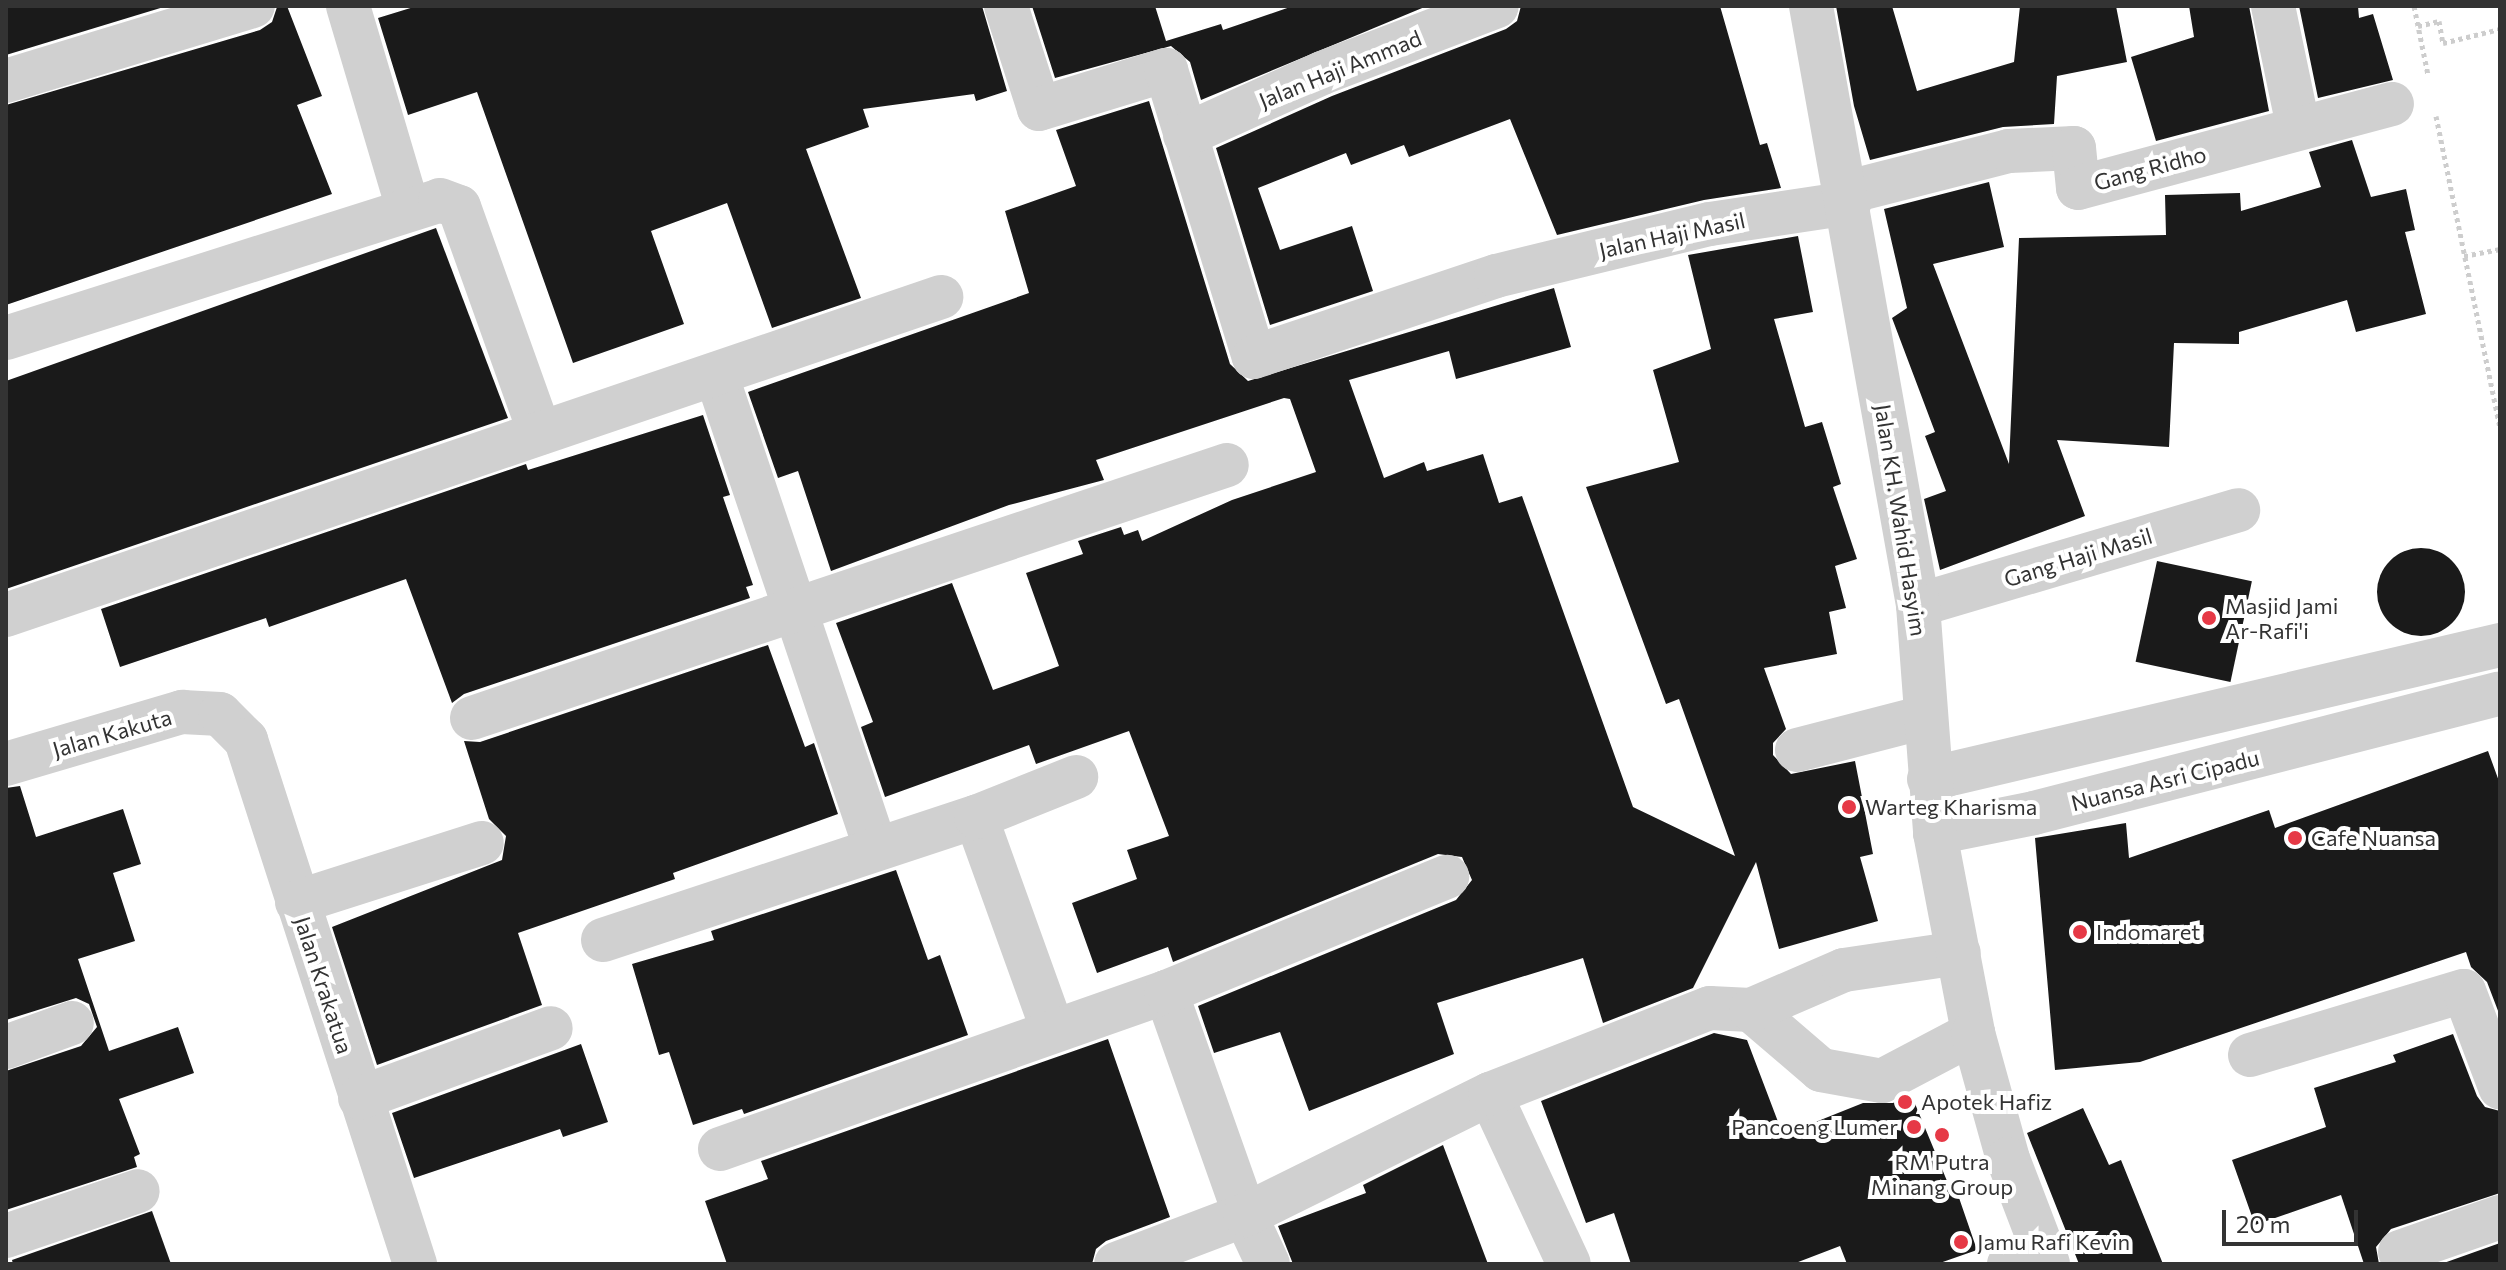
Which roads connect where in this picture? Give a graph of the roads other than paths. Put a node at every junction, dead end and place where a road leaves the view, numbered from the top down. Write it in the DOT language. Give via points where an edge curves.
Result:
graph roads {
  1 [pos="253,6"];
  2 [pos="348,6"];
  3 [pos="1006,6"];
  4 [pos="1497,6"];
  5 [pos="1811,6"];
  6 [pos="2273,6"];
  7 [pos="6,81"];
  8 [pos="2418,97"];
  9 [pos="2298,126"];
  10 [pos="1185,135"];
  11 [pos="1848,197"];
  12 [pos="408,209"];
  13 [pos="941,297"];
  14 [pos="6,338"];
  15 [pos="717,377"];
  16 [pos="540,433"];
  17 [pos="1227,465"];
  18 [pos="2238,510"];
  19 [pos="1918,605"];
  20 [pos="795,614"];
  21 [pos="6,615"];
  22 [pos="2500,645"];
  23 [pos="2500,693"];
  24 [pos="2288,698"];
  25 [pos="220,714"];
  26 [pos="1925,717"];
  27 [pos="472,718"];
  28 [pos="2301,747"];
  29 [pos="1797,750"];
  30 [pos="6,764"];
  31 [pos="1076,777"];
  32 [pos="1929,779"];
  33 [pos="976,817"];
  34 [pos="1935,833"];
  35 [pos="482,843"];
  36 [pos="876,849"];
  37 [pos="1447,877"];
  38 [pos="297,902"];
  39 [pos="603,940"];
  40 [pos="1959,953"];
  41 [pos="1166,992"];
  42 [pos="1751,1010"];
  43 [pos="72,1023"];
  44 [pos="551,1028"];
  45 [pos="1053,1031"];
  46 [pos="1973,1033"];
  47 [pos="6,1047"];
  48 [pos="2250,1055"];
  49 [pos="2500,1087"];
  50 [pos="1490,1094"];
  51 [pos="360,1098"];
  52 [pos="720,1149"];
  53 [pos="138,1191"];
  54 [pos="1245,1215"];
  55 [pos="2500,1217"];
  56 [pos="6,1236"];
  57 [pos="2400,1252"];
  58 [pos="2033,1258"];
  59 [pos="415,1264"];
  60 [pos="1116,1264"];
  61 [pos="1268,1264"];
  62 [pos="1569,1264"];
  1 -- 7 [label="street"];
  2 -- 12 [label="street"];
  3 -- 10 [label="street" via="1039,109 1166,70"];
  4 -- 10 [label="street, Jalan Haji Ammad" via="1322,73"];
  5 -- 11 [label="street, Jalan KH. Wahid Hasyim"];
  6 -- 9 [label="street"];
  8 -- 9 [label="street, Gang Ridho"];
  9 -- 11 [label="street, Gang Ridho" via="2078,188 2074,148 2009,151"];
  10 -- 11 [label="street, Jalan Haji Masil" via="1254,357 1496,276"];
  11 -- 19 [label="street, Jalan KH. Wahid Hasyim"];
  12 -- 14 [label="street"];
  12 -- 16 [label="street" via="440,200 459,207"];
  13 -- 15 [label="street"];
  15 -- 16 [label="street"];
  15 -- 20 [label="street"];
  16 -- 21 [label="street"];
  17 -- 20 [label="street"];
  18 -- 19 [label="street, Gang Haji Masil"];
  19 -- 26 [label="street, Jalan KH. Wahid Hasyim"];
  20 -- 27 [label="street"];
  20 -- 36 [label="street"];
  22 -- 24 [label="street"];
  23 -- 28 [label="street, Nuansa Asri Cipadu"];
  24 -- 28 [label="street"];
  24 -- 32 [label="street"];
  25 -- 30 [label="street, Jalan Kakuta" via="182,712"];
  25 -- 38 [label="street, Jalan Krakatua" via="246,740"];
  26 -- 29 [label="street"];
  26 -- 32 [label="street, Jalan KH. Wahid Hasyim"];
  28 -- 34 [label="street, Nuansa Asri Cipadu"];
  31 -- 33 [label="street"];
  32 -- 34 [label="street, Jalan KH. Wahid Hasyim"];
  33 -- 36 [label="street"];
  33 -- 45 [label="street"];
  34 -- 40 [label="street, Jalan KH. Wahid Hasyim"];
  35 -- 38 [label="street"];
  36 -- 39 [label="street"];
  37 -- 41 [label="street"];
  38 -- 51 [label="street, Jalan Krakatua"];
  40 -- 42 [label="street" via="1844,970"];
  40 -- 46 [label="street, Jalan KH. Wahid Hasyim"];
  41 -- 45 [label="street"];
  41 -- 54 [label="street"];
  42 -- 46 [label="street" via="1821,1070 1882,1081"];
  42 -- 50 [label="street" via="1710,1008"];
  43 -- 47 [label="street"];
  44 -- 51 [label="street"];
  45 -- 52 [label="street"];
  46 -- 58 [label="street, Jalan KH. Wahid Hasyim"];
  48 -- 49 [label="street" via="2464,991"];
  50 -- 54 [label="street"];
  50 -- 62 [label="street"];
  51 -- 59 [label="street, Jalan Krakatua"];
  53 -- 56 [label="street"];
  54 -- 60 [label="street"];
  54 -- 61 [label="street"];
  55 -- 57 [label="street"];
}
